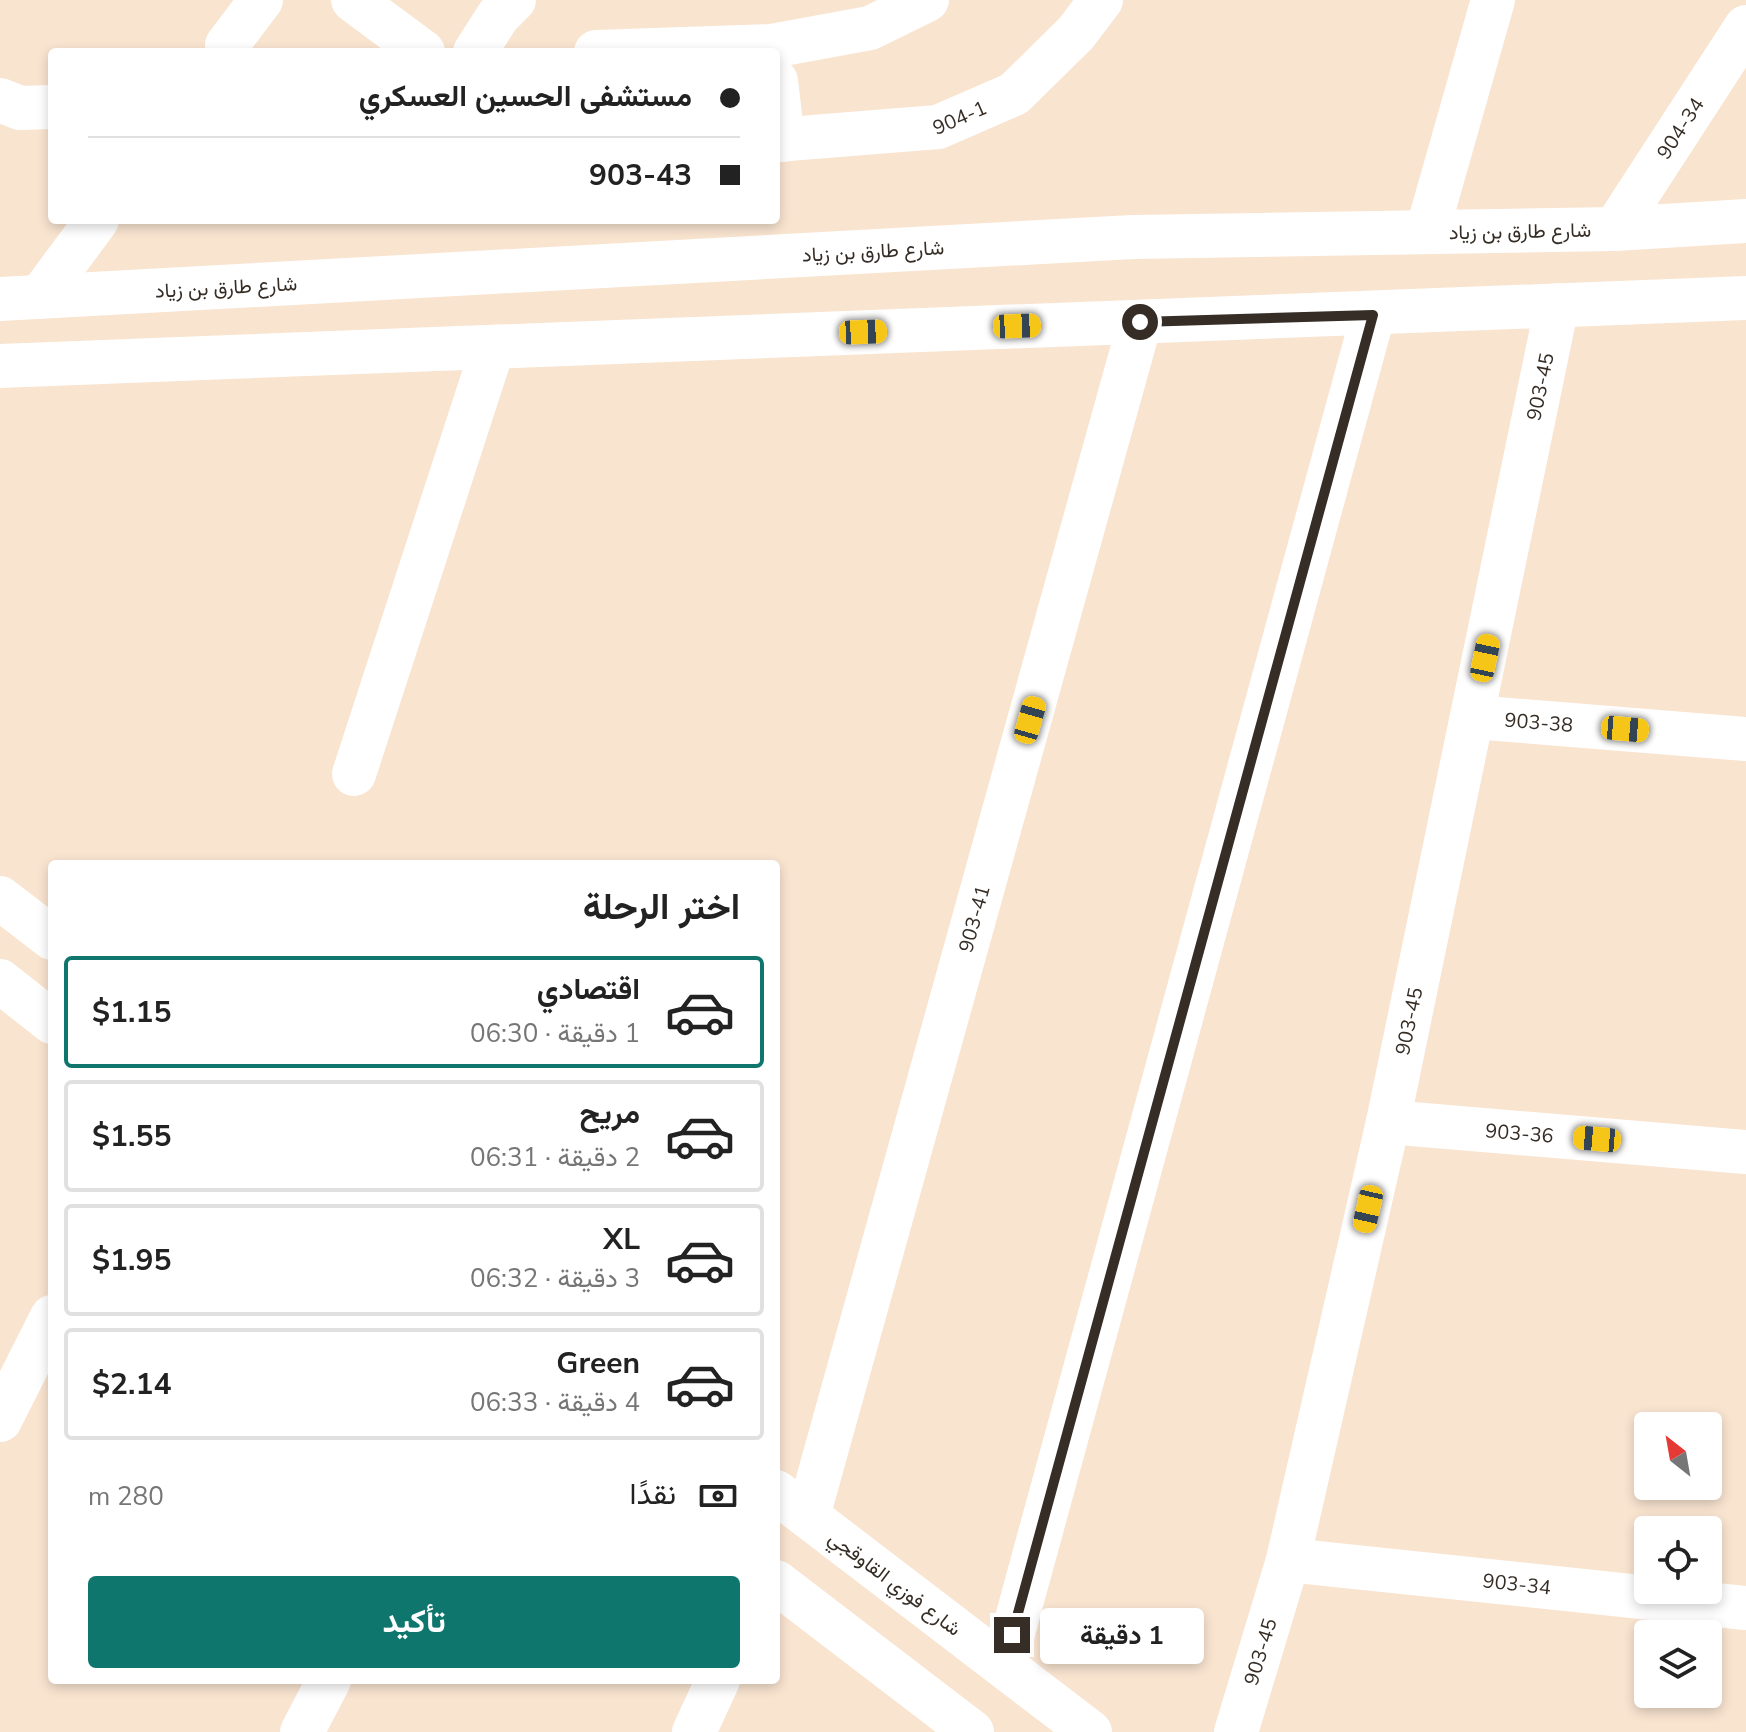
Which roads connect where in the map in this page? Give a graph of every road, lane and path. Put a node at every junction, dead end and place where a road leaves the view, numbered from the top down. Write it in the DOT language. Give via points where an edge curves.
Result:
graph roads {
  1 [pos="261,0"];
  2 [pos="353,0"];
  3 [pos="514,0"];
  4 [pos="927,0"];
  5 [pos="1101,0"];
  6 [pos="1493,0"];
  7 [pos="1746,27"];
  8 [pos="229,48"];
  9 [pos="418,48"];
  10 [pos="478,48"];
  11 [pos="780,58"];
  12 [pos="780,140"];
  13 [pos="1746,221"];
  14 [pos="93,224"];
  15 [pos="1615,229"];
  16 [pos="1427,232"];
  17 [pos="20,298"];
  18 [pos="1746,298"];
  19 [pos="1557,305"];
  20 [pos="1373,315"];
  21 [pos="1140,322"];
  22 [pos="493,347"];
  23 [pos="0,366"];
  24 [pos="1473,717"];
  25 [pos="1746,739"];
  26 [pos="354,774"];
  27 [pos="0,898"];
  28 [pos="48,935"];
  29 [pos="0,981"];
  30 [pos="48,1019"];
  31 [pos="1388,1122"];
  32 [pos="1746,1152"];
  33 [pos="48,1325"];
  34 [pos="0,1420"];
  35 [pos="792,1504"];
  36 [pos="1288,1560"];
  37 [pos="780,1585"];
  38 [pos="1746,1608"];
  39 [pos="1004,1666"];
  40 [pos="327,1684"];
  41 [pos="716,1684"];
  42 [pos="302,1732"];
  43 [pos="694,1732"];
  44 [pos="972,1732"];
  45 [pos="1090,1732"];
  46 [pos="1236,1732"];
  1 -- 8 [label="street"];
  2 -- 9 [label="street"];
  3 -- 10 [label="street"];
  4 -- 11 [label="street" via="870,28"];
  5 -- 12 [label="street, 904-1" via="1076,33 1014,94 938,127"];
  6 -- 16 [label="street"];
  7 -- 15 [label="street, 904-34"];
  13 -- 15 [label="street, شارع طارق بن زياد"];
  14 -- 17 [label="street"];
  15 -- 16 [label="street, شارع طارق بن زياد"];
  16 -- 17 [label="street, شارع طارق بن زياد" via="1133,237"];
  18 -- 19 [label="street"];
  19 -- 20 [label="street"];
  19 -- 24 [label="street, 903-45"];
  20 -- 21 [label="street"];
  20 -- 39 [label="street"];
  21 -- 22 [label="street"];
  21 -- 35 [label="street, 903-41"];
  22 -- 23 [label="street"];
  22 -- 26 [label="street"];
  24 -- 25 [label="street, 903-38"];
  24 -- 31 [label="street, 903-45"];
  27 -- 28 [label="street"];
  29 -- 30 [label="street"];
  31 -- 32 [label="street, 903-36"];
  31 -- 36 [label="street, 903-45"];
  33 -- 34 [label="street"];
  35 -- 39 [label="street, شارع فوزي القاوقجي"];
  36 -- 38 [label="street, 903-34"];
  36 -- 46 [label="street, 903-45"];
  37 -- 44 [label="street"];
  39 -- 45 [label="street, شارع فوزي القاوقجي"];
  40 -- 42 [label="street"];
  41 -- 43 [label="street"];
}
